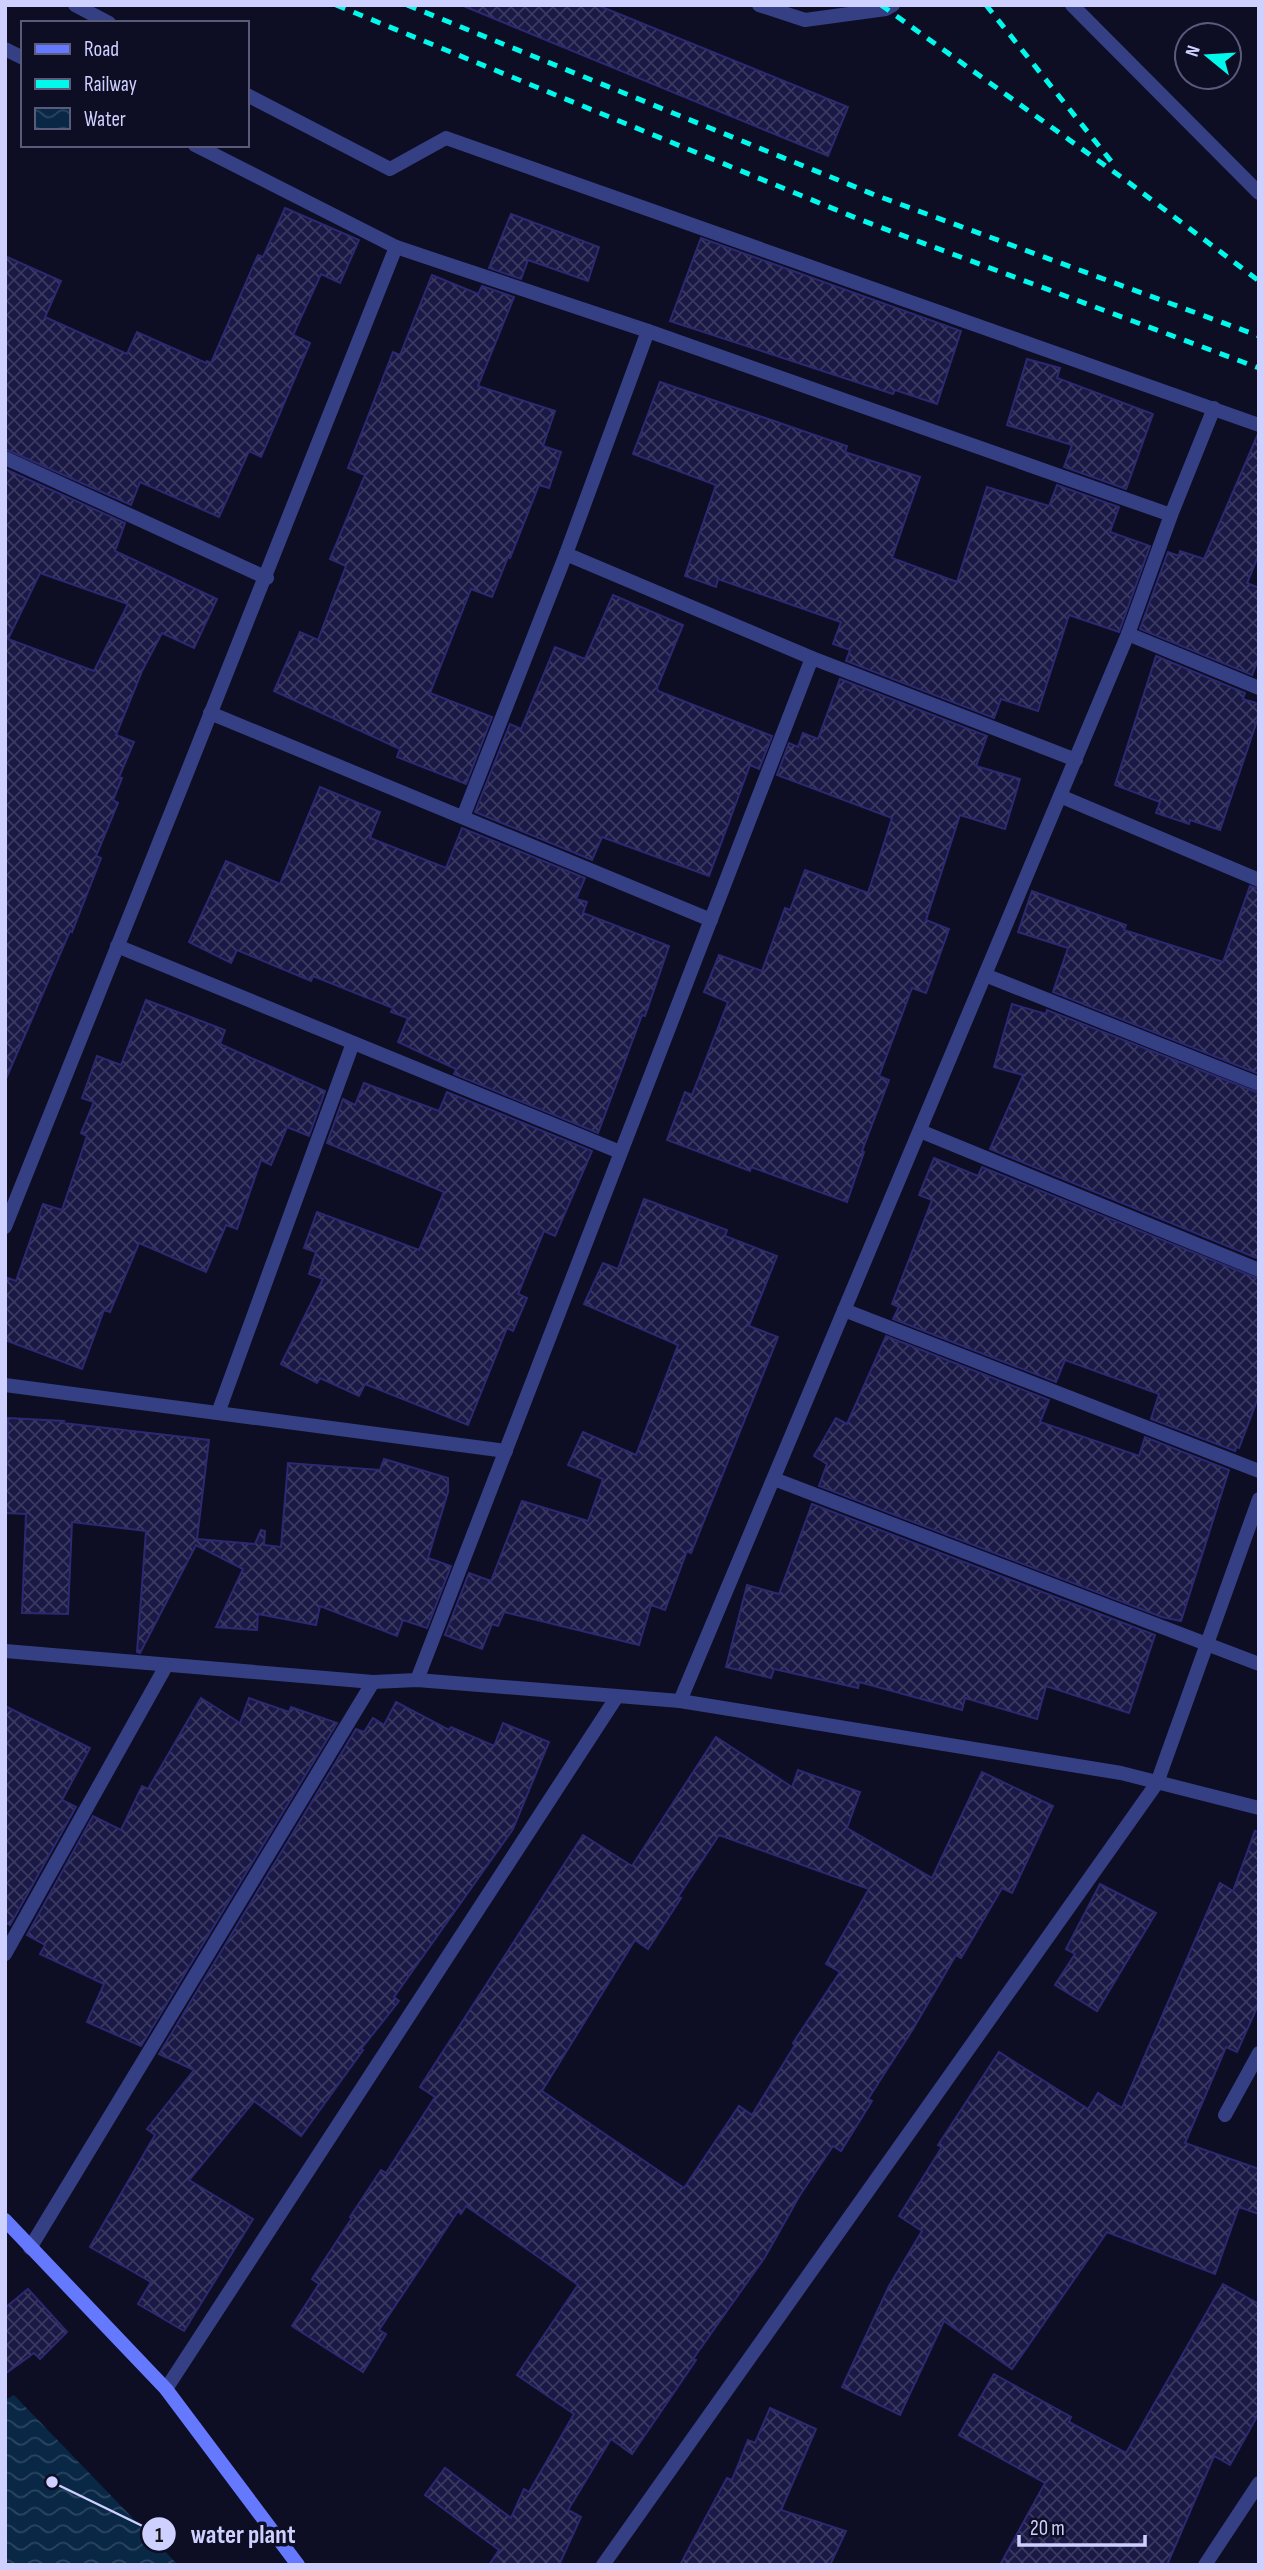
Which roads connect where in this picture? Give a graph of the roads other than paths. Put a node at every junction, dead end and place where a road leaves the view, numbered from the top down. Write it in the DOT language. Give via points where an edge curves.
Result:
graph roads {
  1 [pos="75,5"];
  2 [pos="759,5"];
  3 [pos="893,5"];
  4 [pos="1072,5"];
  5 [pos="105,21"];
  6 [pos="5,49"];
  7 [pos="21,57"];
  8 [pos="248,95"];
  9 [pos="199,147"];
  10 [pos="1259,192"];
  11 [pos="396,247"];
  12 [pos="648,331"];
  13 [pos="1214,408"];
  14 [pos="1259,425"];
  15 [pos="5,458"];
  16 [pos="1171,515"];
  17 [pos="566,554"];
  18 [pos="267,578"];
  19 [pos="1128,634"];
  20 [pos="812,658"];
  21 [pos="1259,688"];
  22 [pos="210,713"];
  23 [pos="1076,760"];
  24 [pos="1060,796"];
  25 [pos="463,817"];
  26 [pos="1259,880"];
  27 [pos="711,920"];
  28 [pos="117,946"];
  29 [pos="985,975"];
  30 [pos="353,1043"];
  31 [pos="1259,1084"];
  32 [pos="920,1131"];
  33 [pos="620,1152"];
  34 [pos="5,1227"];
  35 [pos="1259,1270"];
  36 [pos="844,1310"];
  37 [pos="5,1385"];
  38 [pos="218,1413"];
  39 [pos="506,1451"];
  40 [pos="1259,1471"];
  41 [pos="774,1479"];
  42 [pos="1259,1499"];
  43 [pos="1207,1643"];
  44 [pos="5,1651"];
  45 [pos="1259,1664"];
  46 [pos="166,1665"];
  47 [pos="416,1680"];
  48 [pos="373,1682"];
  49 [pos="615,1698"];
  50 [pos="680,1702"];
  51 [pos="1157,1783"];
  52 [pos="1259,1808"];
  53 [pos="5,1954"];
  54 [pos="1259,2053"];
  55 [pos="1225,2115"];
  56 [pos="5,2220"];
  57 [pos="30,2248"];
  58 [pos="166,2389"];
  59 [pos="1259,2483"];
  60 [pos="299,2565"];
  61 [pos="603,2565"];
  62 [pos="1205,2565"];
  1 -- 5 [label="street"];
  2 -- 3 [label="street" via="805,20"];
  4 -- 10 [label="street"];
  6 -- 7 [label="street"];
  8 -- 13 [label="street" via="390,169 446,138"];
  9 -- 11 [label="street"];
  11 -- 12 [label="street"];
  11 -- 18 [label="street"];
  12 -- 16 [label="street"];
  12 -- 17 [label="street"];
  13 -- 14 [label="street"];
  13 -- 16 [label="street"];
  15 -- 18 [label="street"];
  16 -- 19 [label="street"];
  17 -- 20 [label="street"];
  17 -- 25 [label="street"];
  18 -- 22 [label="street"];
  19 -- 21 [label="street"];
  19 -- 23 [label="street"];
  20 -- 23 [label="street"];
  20 -- 27 [label="street"];
  22 -- 25 [label="street"];
  22 -- 28 [label="street"];
  23 -- 24 [label="street"];
  24 -- 26 [label="street"];
  24 -- 29 [label="street"];
  25 -- 27 [label="street"];
  27 -- 33 [label="street"];
  28 -- 30 [label="street"];
  28 -- 34 [label="street"];
  29 -- 31 [label="street"];
  29 -- 32 [label="street"];
  30 -- 33 [label="street"];
  30 -- 38 [label="street"];
  32 -- 35 [label="street"];
  32 -- 36 [label="street"];
  33 -- 39 [label="street"];
  36 -- 40 [label="street"];
  36 -- 41 [label="street"];
  37 -- 38 [label="street"];
  38 -- 39 [label="street"];
  39 -- 47 [label="street"];
  41 -- 43 [label="street"];
  41 -- 50 [label="street"];
  42 -- 43 [label="street"];
  43 -- 45 [label="street"];
  43 -- 51 [label="street"];
  44 -- 46 [label="street"];
  46 -- 48 [label="street"];
  46 -- 53 [label="street"];
  47 -- 48 [label="street"];
  47 -- 49 [label="street"];
  48 -- 57 [label="street"];
  49 -- 50 [label="street"];
  49 -- 58 [label="street"];
  50 -- 51 [label="street" via="1121,1773"];
  51 -- 52 [label="street"];
  51 -- 61 [label="street"];
  54 -- 55 [label="street"];
  56 -- 57 [label="main road"];
  57 -- 58 [label="main road"];
  58 -- 60 [label="main road"];
  59 -- 62 [label="street"];
}
